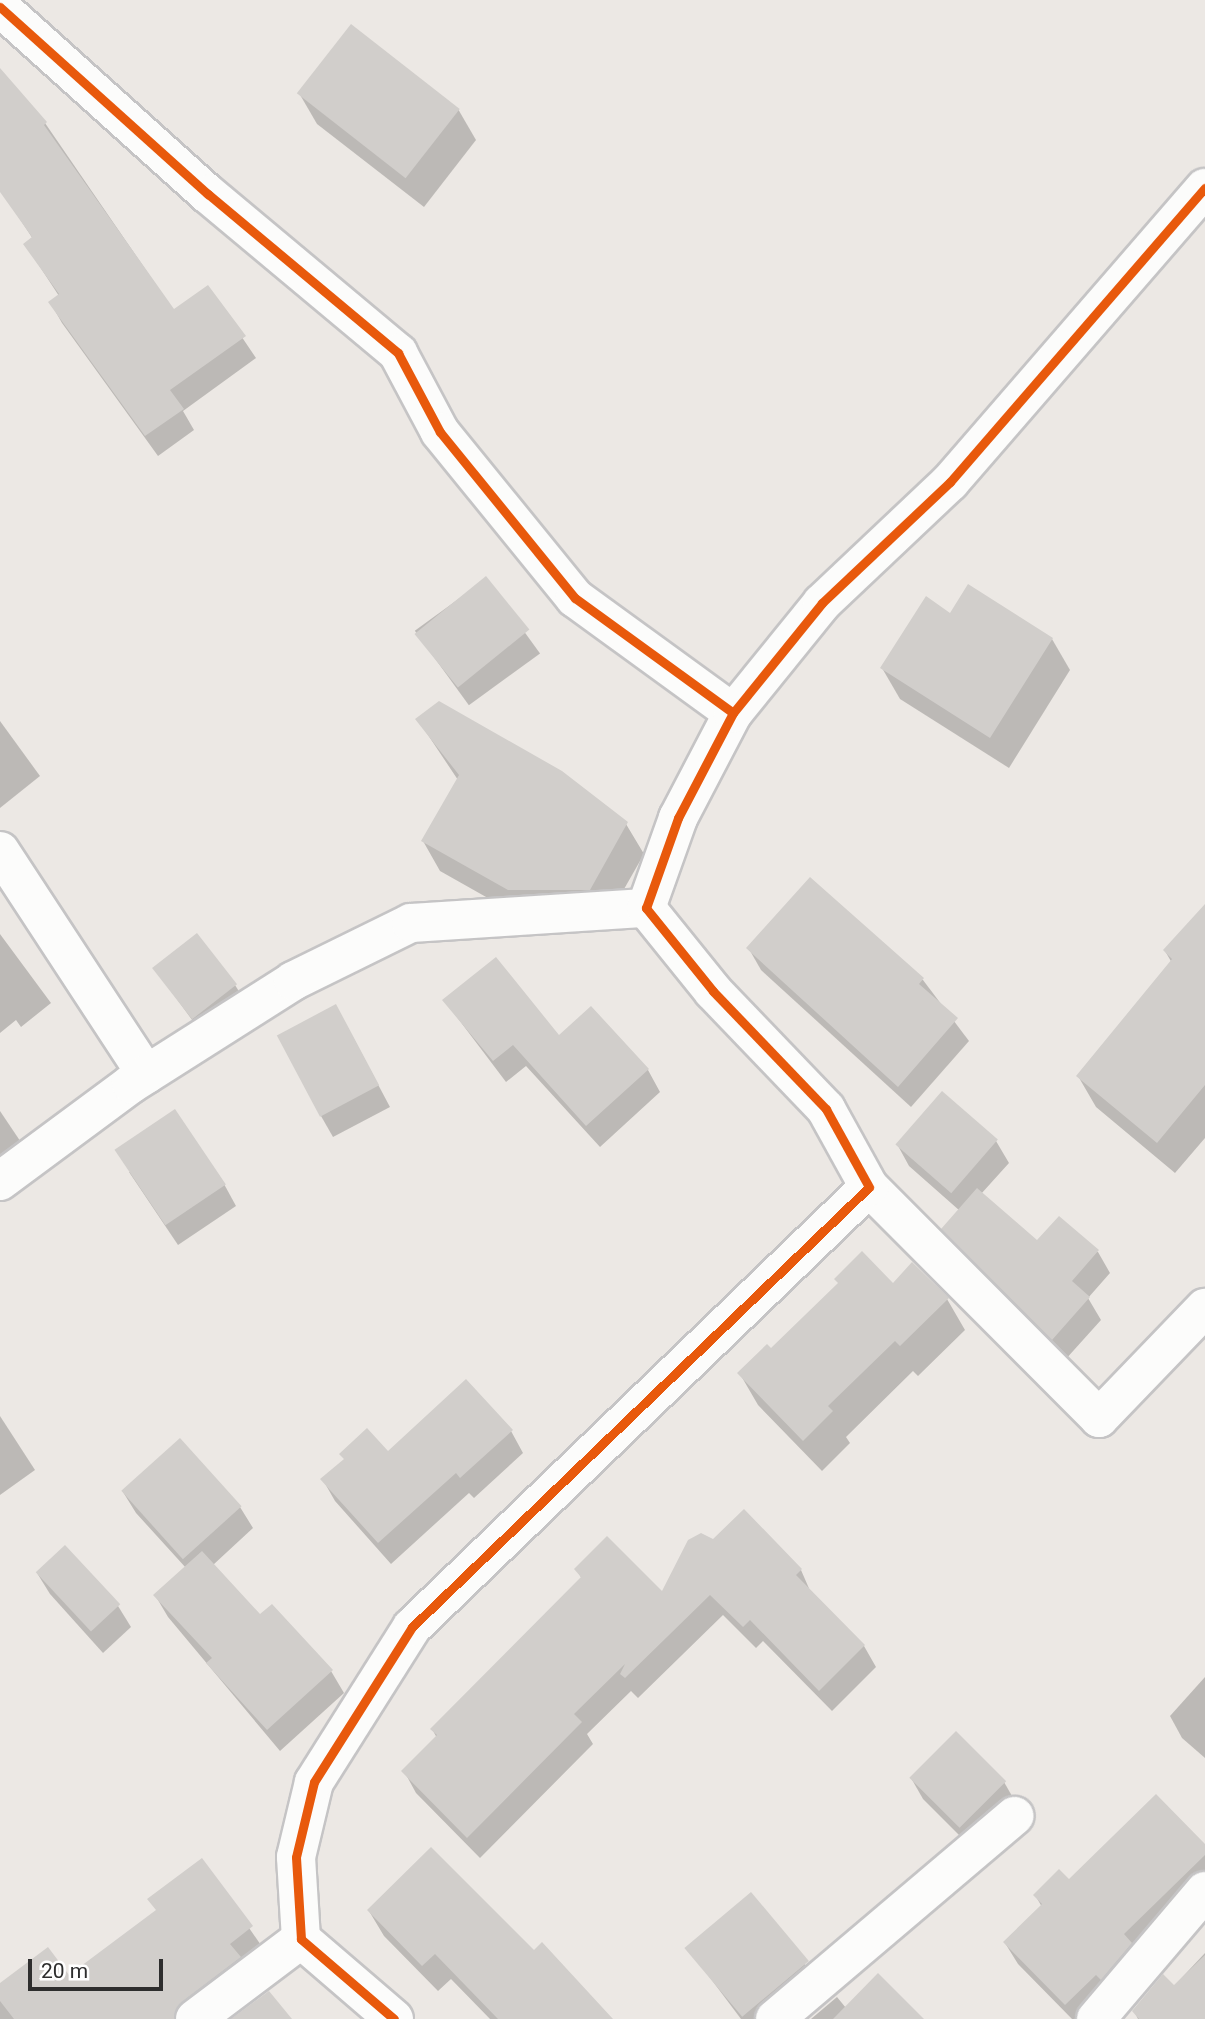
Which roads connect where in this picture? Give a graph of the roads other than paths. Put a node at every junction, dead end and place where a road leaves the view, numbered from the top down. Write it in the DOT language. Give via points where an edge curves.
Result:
graph roads {
  1 [pos="0,7"];
  2 [pos="1205,188"];
  3 [pos="733,713"];
  4 [pos="0,851"];
  5 [pos="646,908"];
  6 [pos="146,1074"];
  7 [pos="0,1181"];
  8 [pos="869,1188"];
  9 [pos="1205,1307"];
  10 [pos="1014,1816"];
  11 [pos="1205,1891"];
  12 [pos="301,1939"];
  13 [pos="195,2019"];
  14 [pos="394,2019"];
  15 [pos="775,2019"];
  16 [pos="1096,2019"];
  1 -- 3 [label="street" via="208,194 398,353 440,432 575,598"];
  2 -- 3 [label="street" via="950,482 822,603"];
  3 -- 5 [label="street" via="678,818"];
  4 -- 6 [label="street"];
  5 -- 6 [label="street" via="411,923 293,981"];
  5 -- 8 [label="street" via="713,991 826,1109"];
  6 -- 7 [label="street"];
  8 -- 9 [label="street" via="1099,1418"];
  8 -- 12 [label="street" via="412,1626 314,1782 296,1857"];
  10 -- 15 [label="street"];
  11 -- 16 [label="street"];
  12 -- 13 [label="street"];
  12 -- 14 [label="street"];
}
